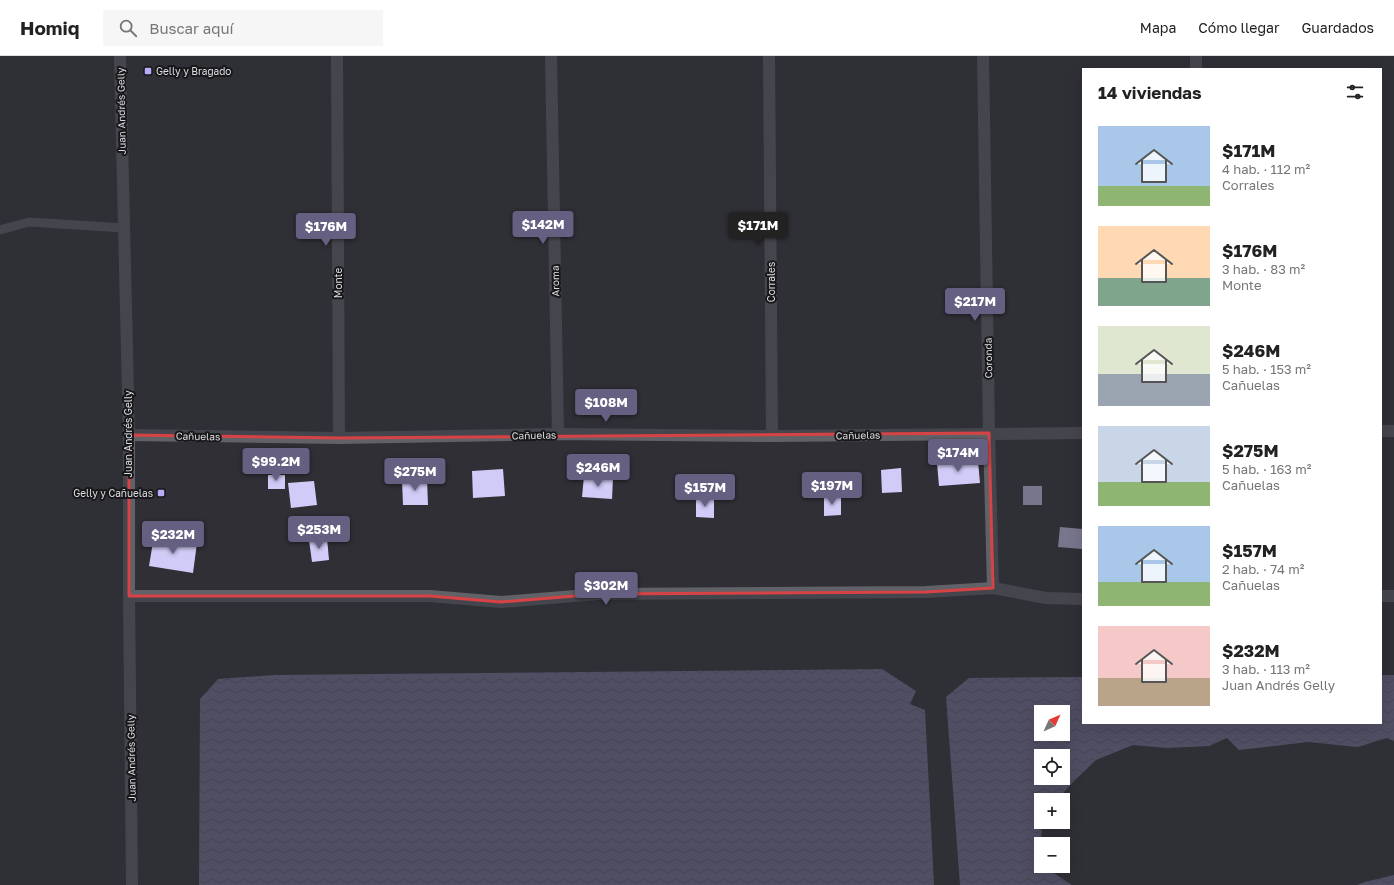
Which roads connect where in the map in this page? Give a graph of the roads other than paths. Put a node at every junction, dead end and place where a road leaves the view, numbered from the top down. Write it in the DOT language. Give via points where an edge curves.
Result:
graph roads {
  1 [pos="120,56"];
  2 [pos="337,56"];
  3 [pos="551,56"];
  4 [pos="769,56"];
  5 [pos="983,56"];
  6 [pos="1196,56"];
  7 [pos="1196,68"];
  8 [pos="124,228"];
  9 [pos="0,230"];
  10 [pos="1382,431"];
  11 [pos="1394,431"];
  12 [pos="989,433"];
  13 [pos="1082,433"];
  14 [pos="558,434"];
  15 [pos="129,435"];
  16 [pos="772,436"];
  17 [pos="339,438"];
  18 [pos="993,588"];
  19 [pos="128,596"];
  20 [pos="1382,596"];
  21 [pos="1394,596"];
  22 [pos="1082,599"];
  23 [pos="132,885"];
  1 -- 8 [label="street, Juan Andrés Gelly"];
  2 -- 17 [label="street, Monte"];
  3 -- 14 [label="street, Aroma"];
  4 -- 16 [label="street, Corrales"];
  5 -- 12 [label="street, Coronda"];
  6 -- 7 [label="street"];
  8 -- 9 [label="lane" via="29,222"];
  8 -- 15 [label="street, Juan Andrés Gelly"];
  10 -- 11 [label="street"];
  12 -- 13 [label="street, Cañuelas"];
  12 -- 16 [label="street, Cañuelas"];
  12 -- 18 [label="street, Coronda"];
  14 -- 16 [label="street, Cañuelas"];
  14 -- 17 [label="street, Cañuelas"];
  15 -- 17 [label="street, Cañuelas"];
  15 -- 19 [label="street, Juan Andrés Gelly"];
  18 -- 19 [label="street" via="926,592 599,594 501,602 430,596"];
  18 -- 22 [label="street" via="1046,598"];
  19 -- 23 [label="street, Juan Andrés Gelly"];
  20 -- 21 [label="street"];
}
